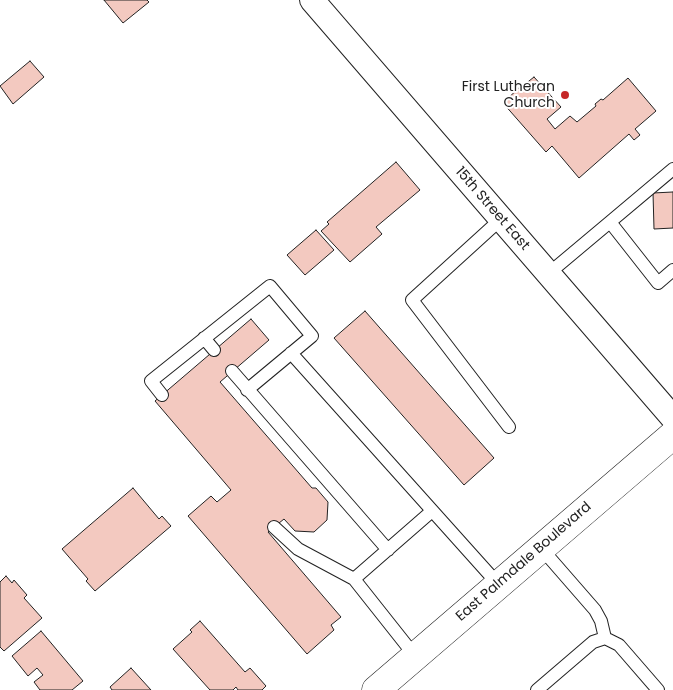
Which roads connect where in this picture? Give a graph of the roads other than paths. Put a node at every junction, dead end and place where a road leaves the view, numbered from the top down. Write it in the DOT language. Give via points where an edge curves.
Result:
graph roads {
  1 [pos="312,0"];
  2 [pos="673,169"];
  3 [pos="501,218"];
  4 [pos="610,222"];
  5 [pos="673,270"];
  6 [pos="548,274"];
  7 [pos="658,283"];
  8 [pos="673,285"];
  9 [pos="204,338"];
  10 [pos="214,350"];
  11 [pos="292,353"];
  12 [pos="232,371"];
  13 [pos="247,390"];
  14 [pos="162,395"];
  15 [pos="673,418"];
  16 [pos="509,426"];
  17 [pos="673,435"];
  18 [pos="432,511"];
  19 [pos="274,527"];
  20 [pos="541,548"];
  21 [pos="388,550"];
  22 [pos="354,579"];
  23 [pos="498,584"];
  24 [pos="605,638"];
  25 [pos="415,656"];
  26 [pos="376,690"];
  27 [pos="537,690"];
  28 [pos="658,690"];
  1 -- 3 [label="street, 15th Street East"];
  2 -- 4 [label="lane"];
  3 -- 6 [label="street, 15th Street East"];
  3 -- 16 [label="lane" via="412,300"];
  4 -- 6 [label="lane"];
  4 -- 7 [label="lane"];
  5 -- 7 [label="lane"];
  6 -- 15 [label="street, 15th Street East"];
  7 -- 8 [label="lane"];
  9 -- 10 [label="lane"];
  9 -- 11 [label="lane" via="270,286 312,336"];
  9 -- 14 [label="lane" via="151,381"];
  11 -- 13 [label="lane"];
  11 -- 18 [label="lane"];
  12 -- 13 [label="lane"];
  13 -- 21 [label="lane"];
  17 -- 20 [label="highway, East Palmdale Boulevard"];
  18 -- 21 [label="lane"];
  18 -- 23 [label="lane"];
  19 -- 22 [label="lane" via="298,549"];
  20 -- 23 [label="highway, East Palmdale Boulevard"];
  20 -- 24 [label="lane" via="595,610"];
  21 -- 22 [label="lane"];
  22 -- 25 [label="lane"];
  23 -- 25 [label="highway, East Palmdale Boulevard"];
  24 -- 27 [label="lane" via="593,642"];
  24 -- 28 [label="lane" via="619,645"];
  25 -- 26 [label="highway, East Palmdale Boulevard"];
}
